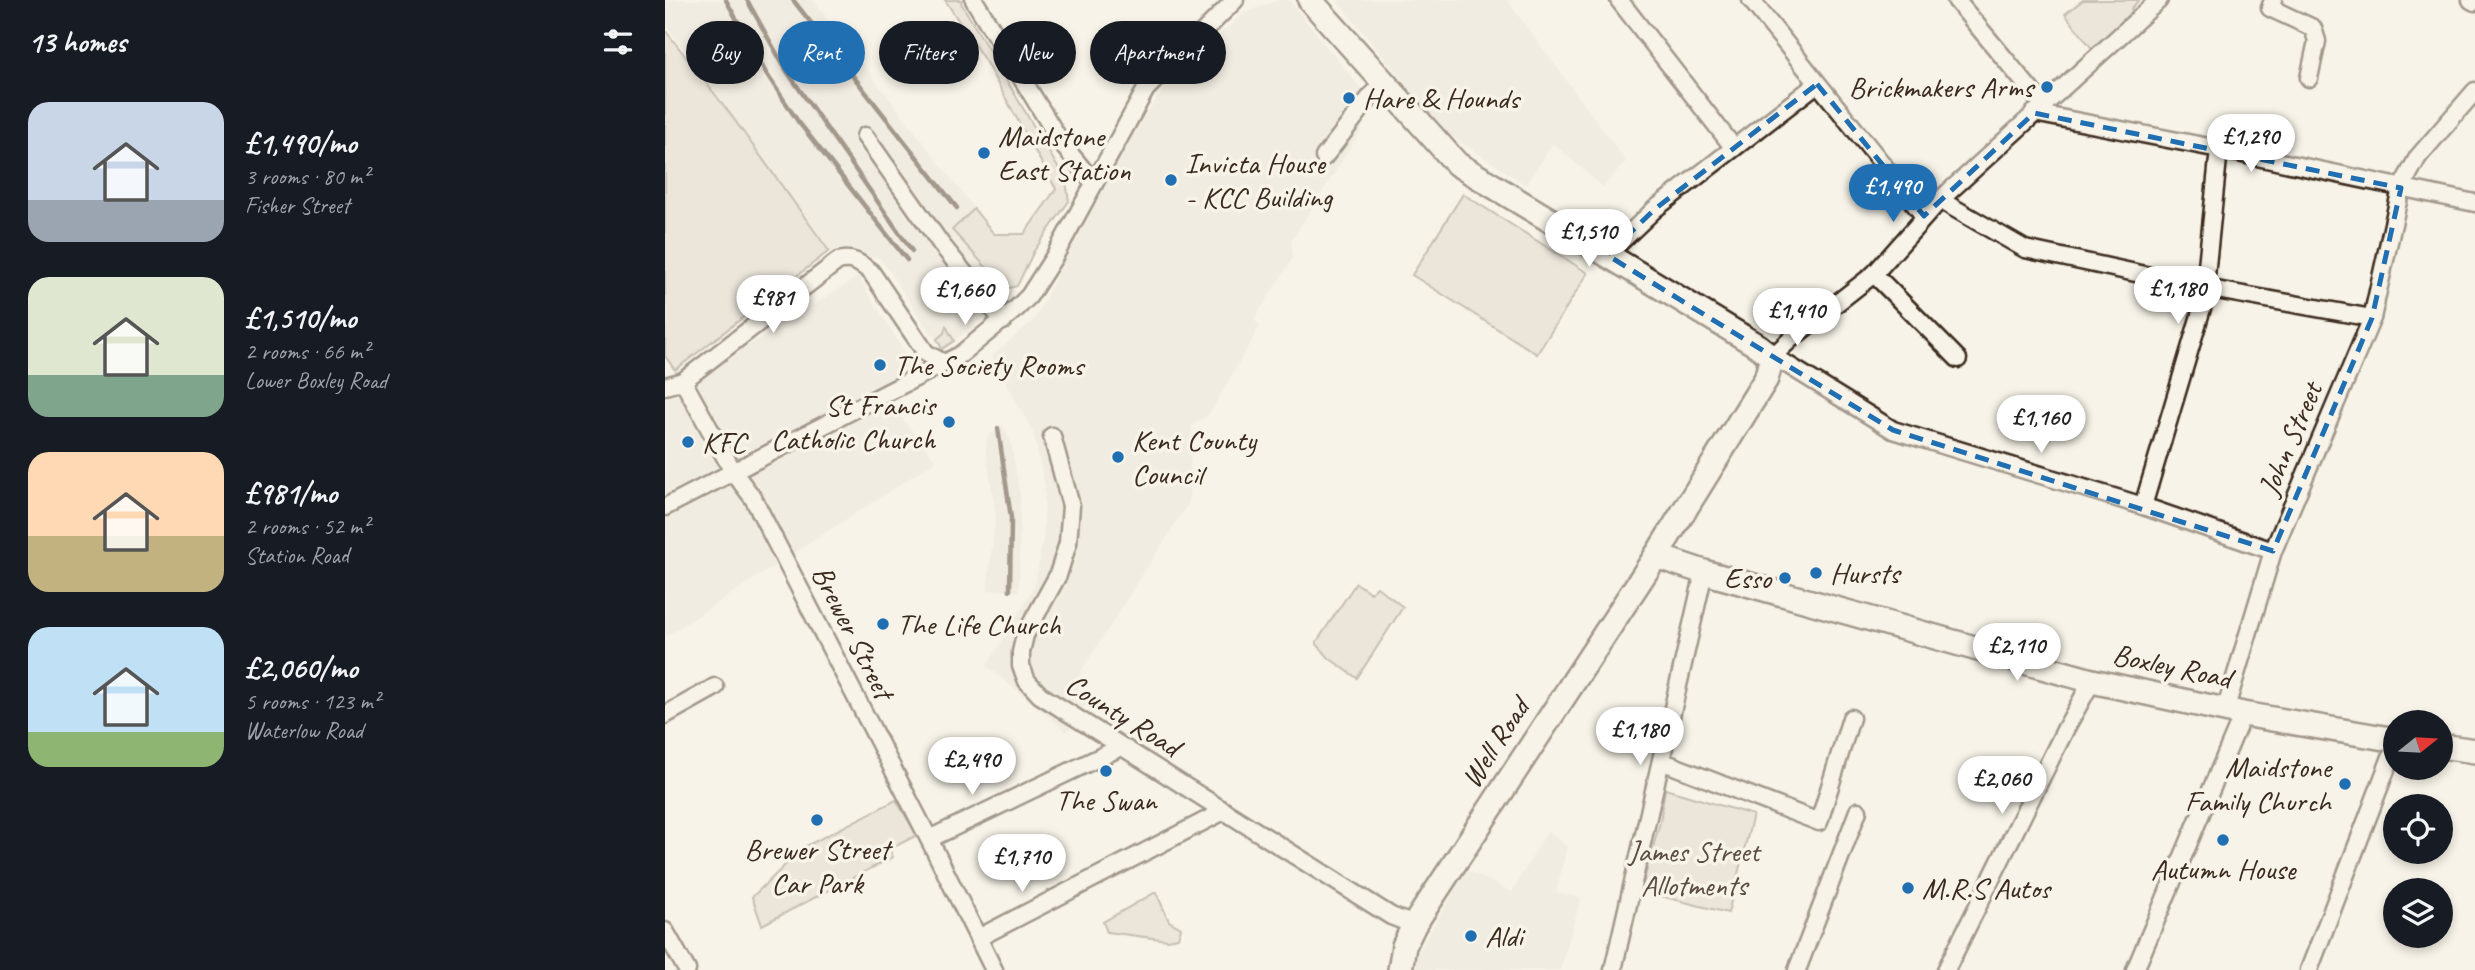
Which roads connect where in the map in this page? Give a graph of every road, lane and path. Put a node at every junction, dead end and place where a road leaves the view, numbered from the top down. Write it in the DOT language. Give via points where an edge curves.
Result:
graph roads {
  1 [pos="974,0"];
  2 [pos="1235,0"];
  3 [pos="1310,0"];
  4 [pos="1619,0"];
  5 [pos="1751,0"];
  6 [pos="1957,0"];
  7 [pos="2159,0"];
  8 [pos="2273,0"];
  9 [pos="2309,78"];
  10 [pos="1382,82"];
  11 [pos="1817,84"];
  12 [pos="2475,91"];
  13 [pos="2038,109"];
  14 [pos="865,136"];
  15 [pos="1734,148"];
  16 [pos="2219,149"];
  17 [pos="1324,157"];
  18 [pos="1094,183"];
  19 [pos="2401,188"];
  20 [pos="1940,200"];
  21 [pos="2475,204"];
  22 [pos="1924,216"];
  23 [pos="1607,255"];
  24 [pos="1874,274"];
  25 [pos="2205,288"];
  26 [pos="2372,318"];
  27 [pos="1003,321"];
  28 [pos="1772,357"];
  29 [pos="1958,359"];
  30 [pos="942,362"];
  31 [pos="683,381"];
  32 [pos="665,386"];
  33 [pos="1052,436"];
  34 [pos="734,473"];
  35 [pos="665,506"];
  36 [pos="2143,506"];
  37 [pos="2273,551"];
  38 [pos="1656,556"];
  39 [pos="1704,572"];
  40 [pos="2092,681"];
  41 [pos="715,687"];
  42 [pos="2234,712"];
  43 [pos="665,715"];
  44 [pos="1851,718"];
  45 [pos="2383,740"];
  46 [pos="1121,747"];
  47 [pos="2453,748"];
  48 [pos="2475,751"];
  49 [pos="1661,761"];
  50 [pos="2383,776"];
  51 [pos="1224,811"];
  52 [pos="1858,811"];
  53 [pos="929,839"];
  54 [pos="1414,925"];
  55 [pos="665,931"];
  56 [pos="978,938"];
  57 [pos="687,970"];
  58 [pos="994,970"];
  59 [pos="1400,970"];
  60 [pos="1613,970"];
  61 [pos="1797,970"];
  62 [pos="1946,970"];
  63 [pos="2136,970"];
  64 [pos="2309,970"];
  1 -- 18 [label="street" via="1062,144"];
  2 -- 18 [label="street" via="1146,89"];
  3 -- 10 [label="main road"];
  4 -- 15 [label="street"];
  5 -- 11 [label="street"];
  6 -- 13 [label="street"];
  7 -- 13 [label="street"];
  8 -- 9 [label="street" via="2270,8 2313,28 2317,41"];
  10 -- 17 [label="street"];
  10 -- 23 [label="main road" via="1457,164"];
  11 -- 15 [label="street"];
  11 -- 22 [label="street"];
  12 -- 19 [label="street, John Street" via="2418,157"];
  13 -- 16 [label="street"];
  13 -- 20 [label="street"];
  14 -- 27 [label="street" via="940,244"];
  15 -- 23 [label="street" via="1655,209"];
  16 -- 19 [label="street"];
  16 -- 25 [label="street"];
  18 -- 27 [label="street" via="1029,296"];
  19 -- 21 [label="street"];
  19 -- 26 [label="street, John Street"];
  20 -- 22 [label="street"];
  20 -- 25 [label="street" via="2025,249"];
  22 -- 24 [label="street"];
  23 -- 28 [label="main road"];
  24 -- 28 [label="street"];
  24 -- 29 [label="street"];
  25 -- 26 [label="street"];
  25 -- 36 [label="street"];
  26 -- 37 [label="street, John Street"];
  27 -- 30 [label="street" via="960,355"];
  28 -- 36 [label="street" via="1892,430"];
  28 -- 38 [label="main road, Well Road" via="1766,379"];
  30 -- 31 [label="street" via="926,353 871,272 847,258"];
  30 -- 34 [label="street"];
  31 -- 32 [label="street"];
  31 -- 34 [label="street, Brewer Street"];
  33 -- 46 [label="street, County Road" via="1071,506 1068,543 1058,575 1025,635 1021,666 1040,695"];
  34 -- 35 [label="street"];
  34 -- 53 [label="street, Brewer Street" via="753,498"];
  36 -- 37 [label="street"];
  37 -- 42 [label="street, John Street"];
  38 -- 39 [label="main road, Boxley Road"];
  38 -- 54 [label="main road, Well Road"];
  39 -- 40 [label="main road, Boxley Road"];
  39 -- 49 [label="street"];
  40 -- 42 [label="main road, Boxley Road"];
  40 -- 62 [label="street"];
  41 -- 43 [label="street"];
  42 -- 45 [label="main road, Boxley Road"];
  42 -- 63 [label="street, John Street"];
  44 -- 49 [label="street" via="1819,822"];
  46 -- 51 [label="street, County Road"];
  46 -- 53 [label="street"];
  47 -- 48 [label="main road"];
  49 -- 60 [label="street"];
  50 -- 64 [label="street"];
  51 -- 54 [label="street, County Road" via="1391,916"];
  51 -- 56 [label="street"];
  52 -- 61 [label="street"];
  53 -- 56 [label="street, Brewer Street"];
  54 -- 59 [label="main road, Well Road"];
  55 -- 57 [label="street"];
  56 -- 58 [label="street, Brewer Street"];
}
